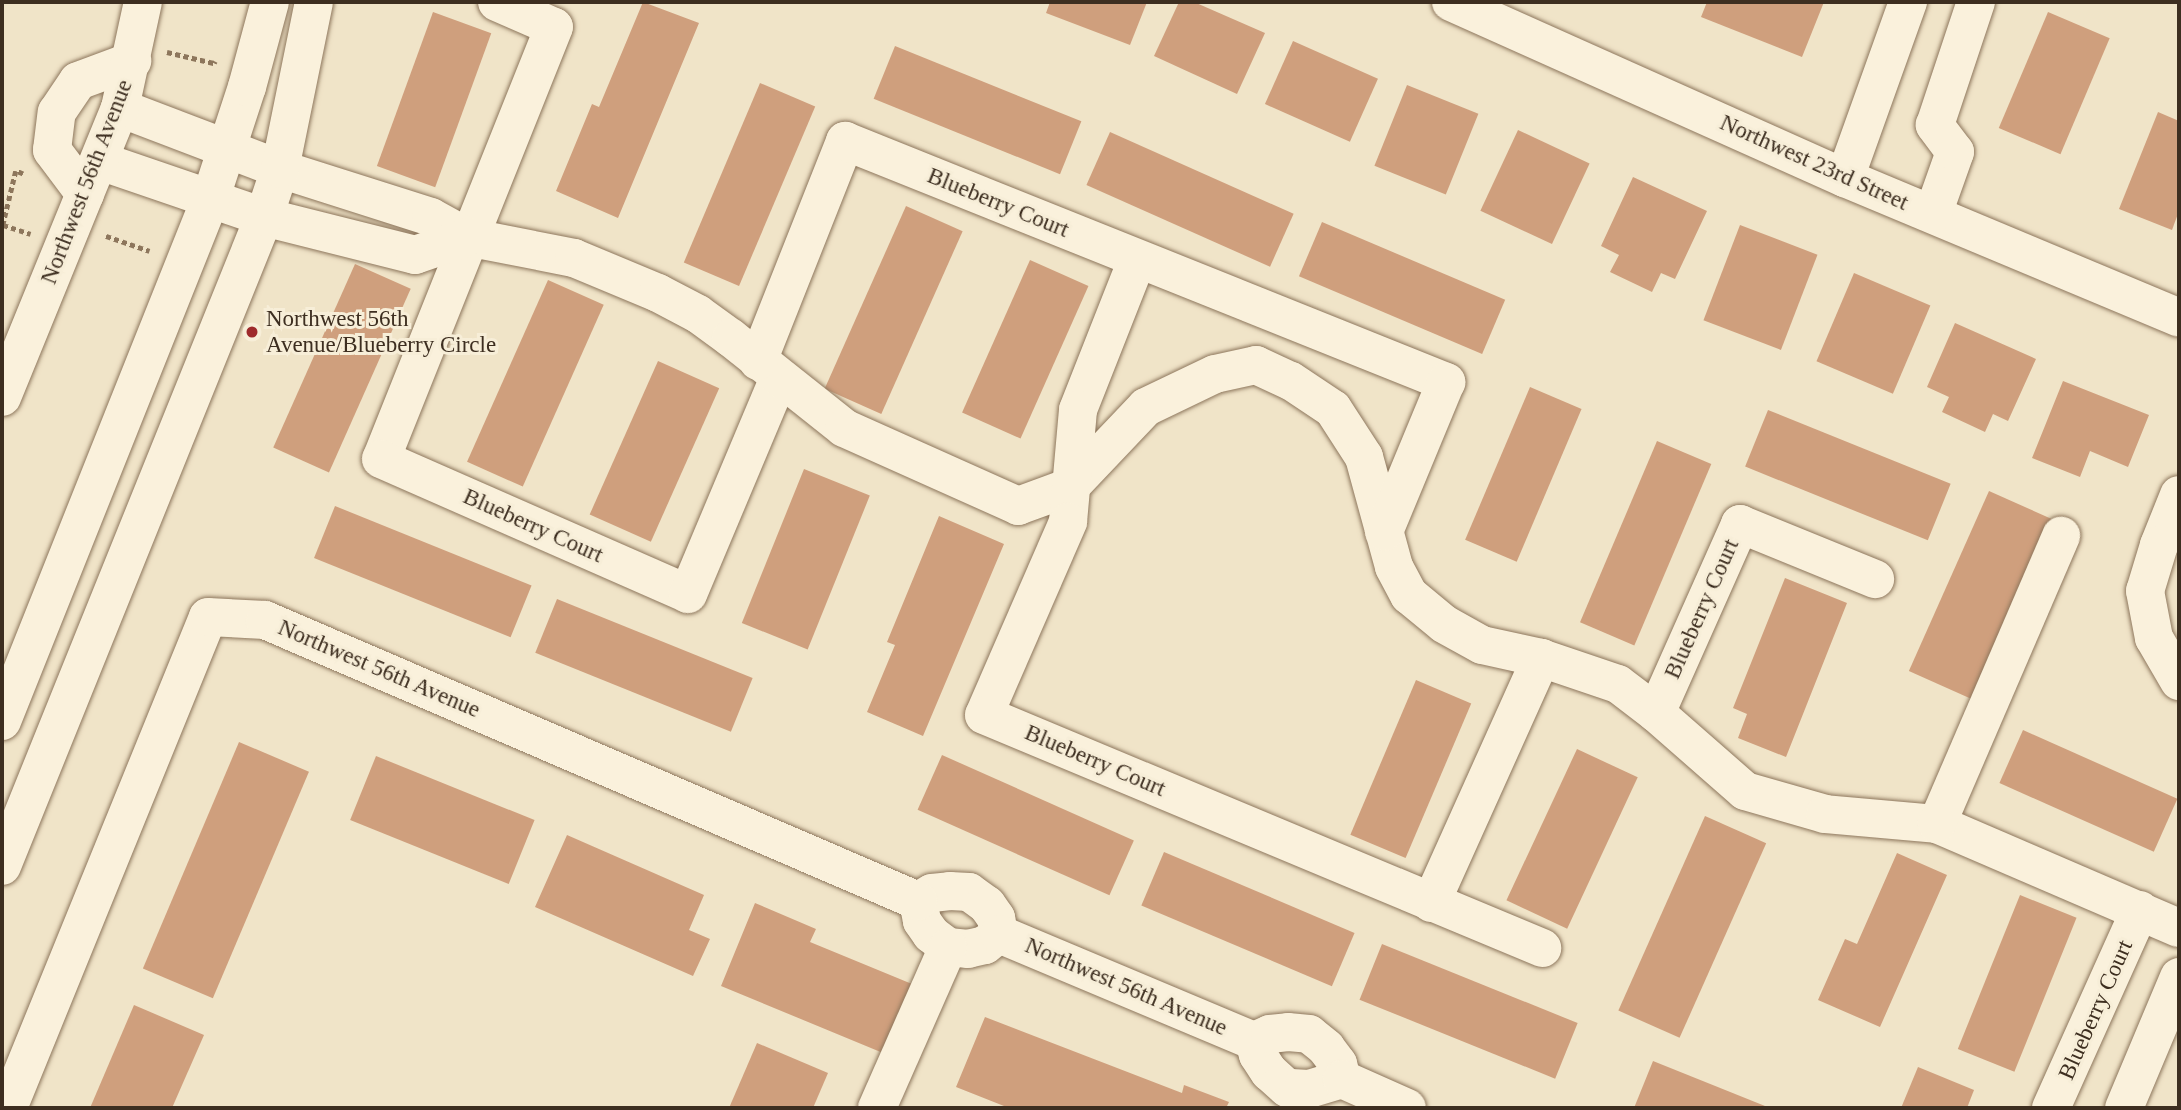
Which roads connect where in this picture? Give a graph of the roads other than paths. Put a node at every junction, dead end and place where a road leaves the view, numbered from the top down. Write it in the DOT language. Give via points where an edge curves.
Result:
graph roads {
  1 [pos="143,2"];
  2 [pos="270,2"];
  3 [pos="314,2"];
  4 [pos="497,2"];
  5 [pos="1451,2"];
  6 [pos="1908,2"];
  7 [pos="1976,2"];
  8 [pos="132,61"];
  9 [pos="120,108"];
  10 [pos="227,149"];
  11 [pos="280,169"];
  12 [pos="92,177"];
  13 [pos="1845,178"];
  14 [pos="210,200"];
  15 [pos="1933,214"];
  16 [pos="264,217"];
  17 [pos="467,237"];
  18 [pos="1137,260"];
  19 [pos="2179,318"];
  20 [pos="768,369"];
  21 [pos="2,397"];
  22 [pos="1070,487"];
  23 [pos="2179,495"];
  24 [pos="1384,532"];
  25 [pos="2061,536"];
  26 [pos="1875,579"];
  27 [pos="1541,658"];
  28 [pos="2179,681"];
  29 [pos="1657,713"];
  30 [pos="2,722"];
  31 [pos="1937,824"];
  32 [pos="2,866"];
  33 [pos="918,901"];
  34 [pos="1431,903"];
  35 [pos="2140,910"];
  36 [pos="2179,928"];
  37 [pos="999,934"];
  38 [pos="948,947"];
  39 [pos="1542,948"];
  40 [pos="2179,977"];
  41 [pos="1254,1041"];
  42 [pos="1342,1079"];
  43 [pos="1283,1098"];
  44 [pos="8,1108"];
  45 [pos="877,1108"];
  46 [pos="1407,1108"];
  47 [pos="2051,1108"];
  48 [pos="2124,1108"];
  1 -- 8 [label="street, Northwest 56th Avenue"];
  2 -- 10 [label="street"];
  3 -- 11 [label="street"];
  4 -- 17 [label="street, Blueberry Court" via="554,27"];
  5 -- 13 [label="street, Northwest 23rd Street"];
  6 -- 13 [label="street"];
  7 -- 15 [label="street" via="1935,125 1955,152"];
  8 -- 9 [label="street, Northwest 56th Avenue"];
  8 -- 12 [label="street" via="78,81 57,111 52,150"];
  9 -- 10 [label="street, Blueberry Court"];
  9 -- 12 [label="street, Northwest 56th Avenue"];
  10 -- 11 [label="street, Blueberry Court"];
  10 -- 14 [label="street"];
  11 -- 16 [label="street"];
  11 -- 17 [label="street, Blueberry Court" via="431,217"];
  12 -- 14 [label="street"];
  12 -- 21 [label="street, Northwest 56th Avenue"];
  13 -- 15 [label="street, Northwest 23rd Street"];
  14 -- 16 [label="street"];
  14 -- 30 [label="street"];
  15 -- 19 [label="street, Northwest 23rd Street"];
  16 -- 17 [label="street" via="415,255"];
  16 -- 32 [label="street"];
  17 -- 20 [label="street, Blueberry Court" via="574,258 659,293 698,314"];
  17 -- 20 [label="street, Blueberry Court" via="381,459 688,594"];
  18 -- 20 [label="street, Blueberry Court" via="845,141"];
  18 -- 22 [label="street, Blueberry Court" via="1078,410"];
  18 -- 24 [label="street, Blueberry Court" via="1446,382"];
  20 -- 22 [label="street, Blueberry Court" via="844,428 1018,506"];
  22 -- 24 [label="street, Blueberry Court" via="1146,407 1215,374 1256,365 1333,409 1364,457"];
  22 -- 34 [label="street, Blueberry Court" via="1068,522 984,715"];
  23 -- 28 [label="street" via="2146,591 2154,638"];
  24 -- 27 [label="street, Blueberry Court" via="1394,567 1409,595 1444,624 1482,645"];
  25 -- 31 [label="street"];
  26 -- 29 [label="street, Blueberry Court" via="1740,524"];
  27 -- 29 [label="street, Blueberry Court" via="1618,684"];
  27 -- 34 [label="street"];
  29 -- 31 [label="street, Blueberry Court" via="1745,792 1825,814"];
  31 -- 35 [label="street, Blueberry Court"];
  33 -- 37 [label="street, Northwest 56th Avenue" via="932,892 970,892 988,905"];
  33 -- 38 [label="street" via="922,921"];
  33 -- 44 [label="street, Northwest 56th Avenue" via="265,620 208,617"];
  34 -- 39 [label="street, Blueberry Court"];
  35 -- 36 [label="street, Blueberry Court"];
  35 -- 47 [label="street, Blueberry Court"];
  37 -- 38 [label="street, Northwest 56th Avenue" via="968,950"];
  37 -- 41 [label="street, Northwest 56th Avenue"];
  38 -- 45 [label="street"];
  40 -- 48 [label="street"];
  41 -- 42 [label="street, Northwest 56th Avenue" via="1270,1034 1309,1034 1332,1056"];
  41 -- 43 [label="street, Northwest 56th Avenue"];
  42 -- 43 [label="street, Northwest 56th Avenue"];
  42 -- 46 [label="street"];
}
